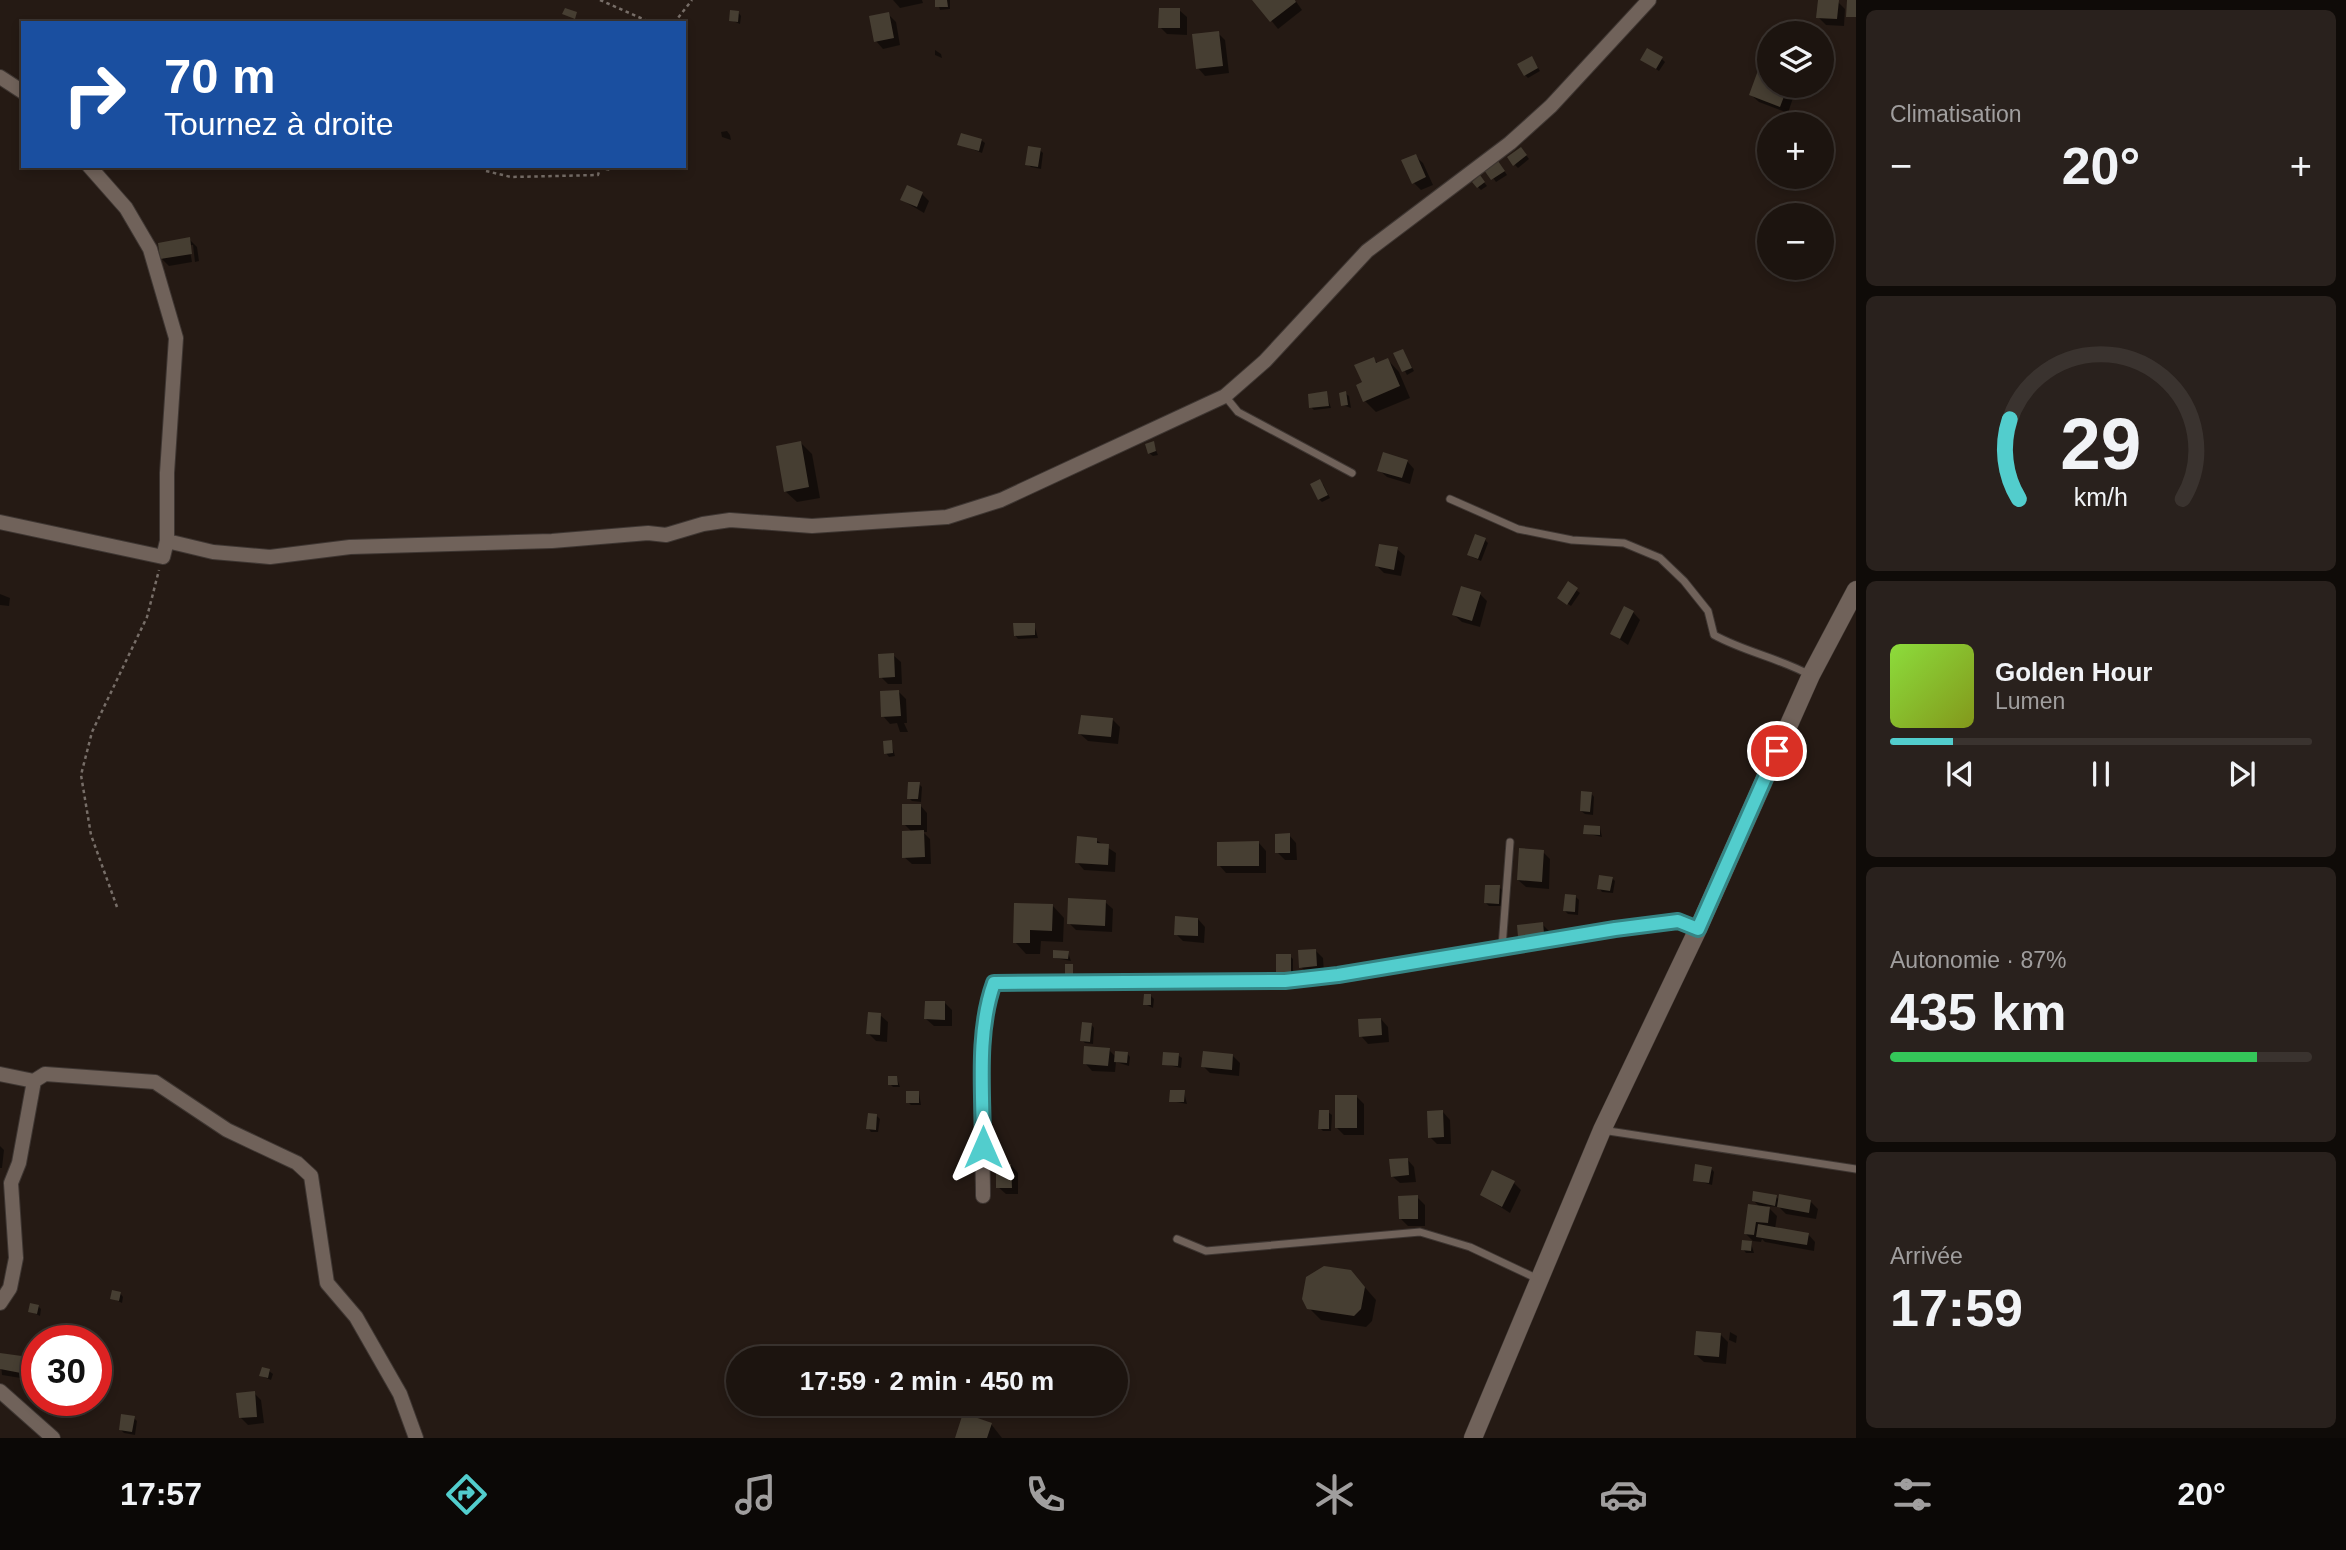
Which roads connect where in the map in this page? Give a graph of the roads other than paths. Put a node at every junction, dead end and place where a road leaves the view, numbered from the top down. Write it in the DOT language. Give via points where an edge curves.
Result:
graph roads {
  1 [pos="1649,0"];
  2 [pos="0,77"];
  3 [pos="21,92"];
  4 [pos="91,168"];
  5 [pos="1225,396"];
  6 [pos="1352,473"];
  7 [pos="1450,499"];
  8 [pos="0,522"];
  9 [pos="167,541"];
  10 [pos="1856,590"];
  11 [pos="1811,675"];
  12 [pos="1510,842"];
  13 [pos="1698,929"];
  14 [pos="1502,947"];
  15 [pos="0,1074"];
  16 [pos="34,1081"];
  17 [pos="1602,1130"];
  18 [pos="1856,1169"];
  19 [pos="983,1196"];
  20 [pos="1177,1239"];
  21 [pos="1539,1279"];
  22 [pos="0,1303"];
  23 [pos="0,1391"];
  24 [pos="53,1438"];
  25 [pos="416,1438"];
  26 [pos="1473,1438"];
  1 -- 5 [label="street" via="1551,106 1510,143 1367,251 1265,361"];
  2 -- 3 [label="street"];
  4 -- 9 [label="street" via="126,208 150,249 176,338"];
  5 -- 6 [label="lane" via="1238,412"];
  5 -- 9 [label="street" via="1002,499 947,517 813,526 730,520 666,535 350,547 270,557 213,552"];
  7 -- 11 [label="lane" via="1518,529 1572,540 1624,543 1660,558 1708,611 1714,635"];
  8 -- 9 [label="street" via="163,557"];
  10 -- 11 [label="street"];
  11 -- 13 [label="street"];
  12 -- 14 [label="lane"];
  13 -- 14 [label="street" via="1678,921"];
  13 -- 17 [label="street"];
  14 -- 19 [label="street" via="1285,981 994,983 987,1002 983,1050"];
  15 -- 16 [label="street"];
  16 -- 22 [label="street" via="19,1163 11,1182 16,1258 10,1288"];
  16 -- 25 [label="street" via="45,1074 155,1082 227,1130 297,1163 311,1176 327,1283 356,1317 400,1394"];
  17 -- 18 [label="lane"];
  17 -- 21 [label="street"];
  20 -- 21 [label="lane" via="1206,1251 1420,1232 1470,1247"];
  21 -- 26 [label="street"];
  23 -- 24 [label="street"];
}
